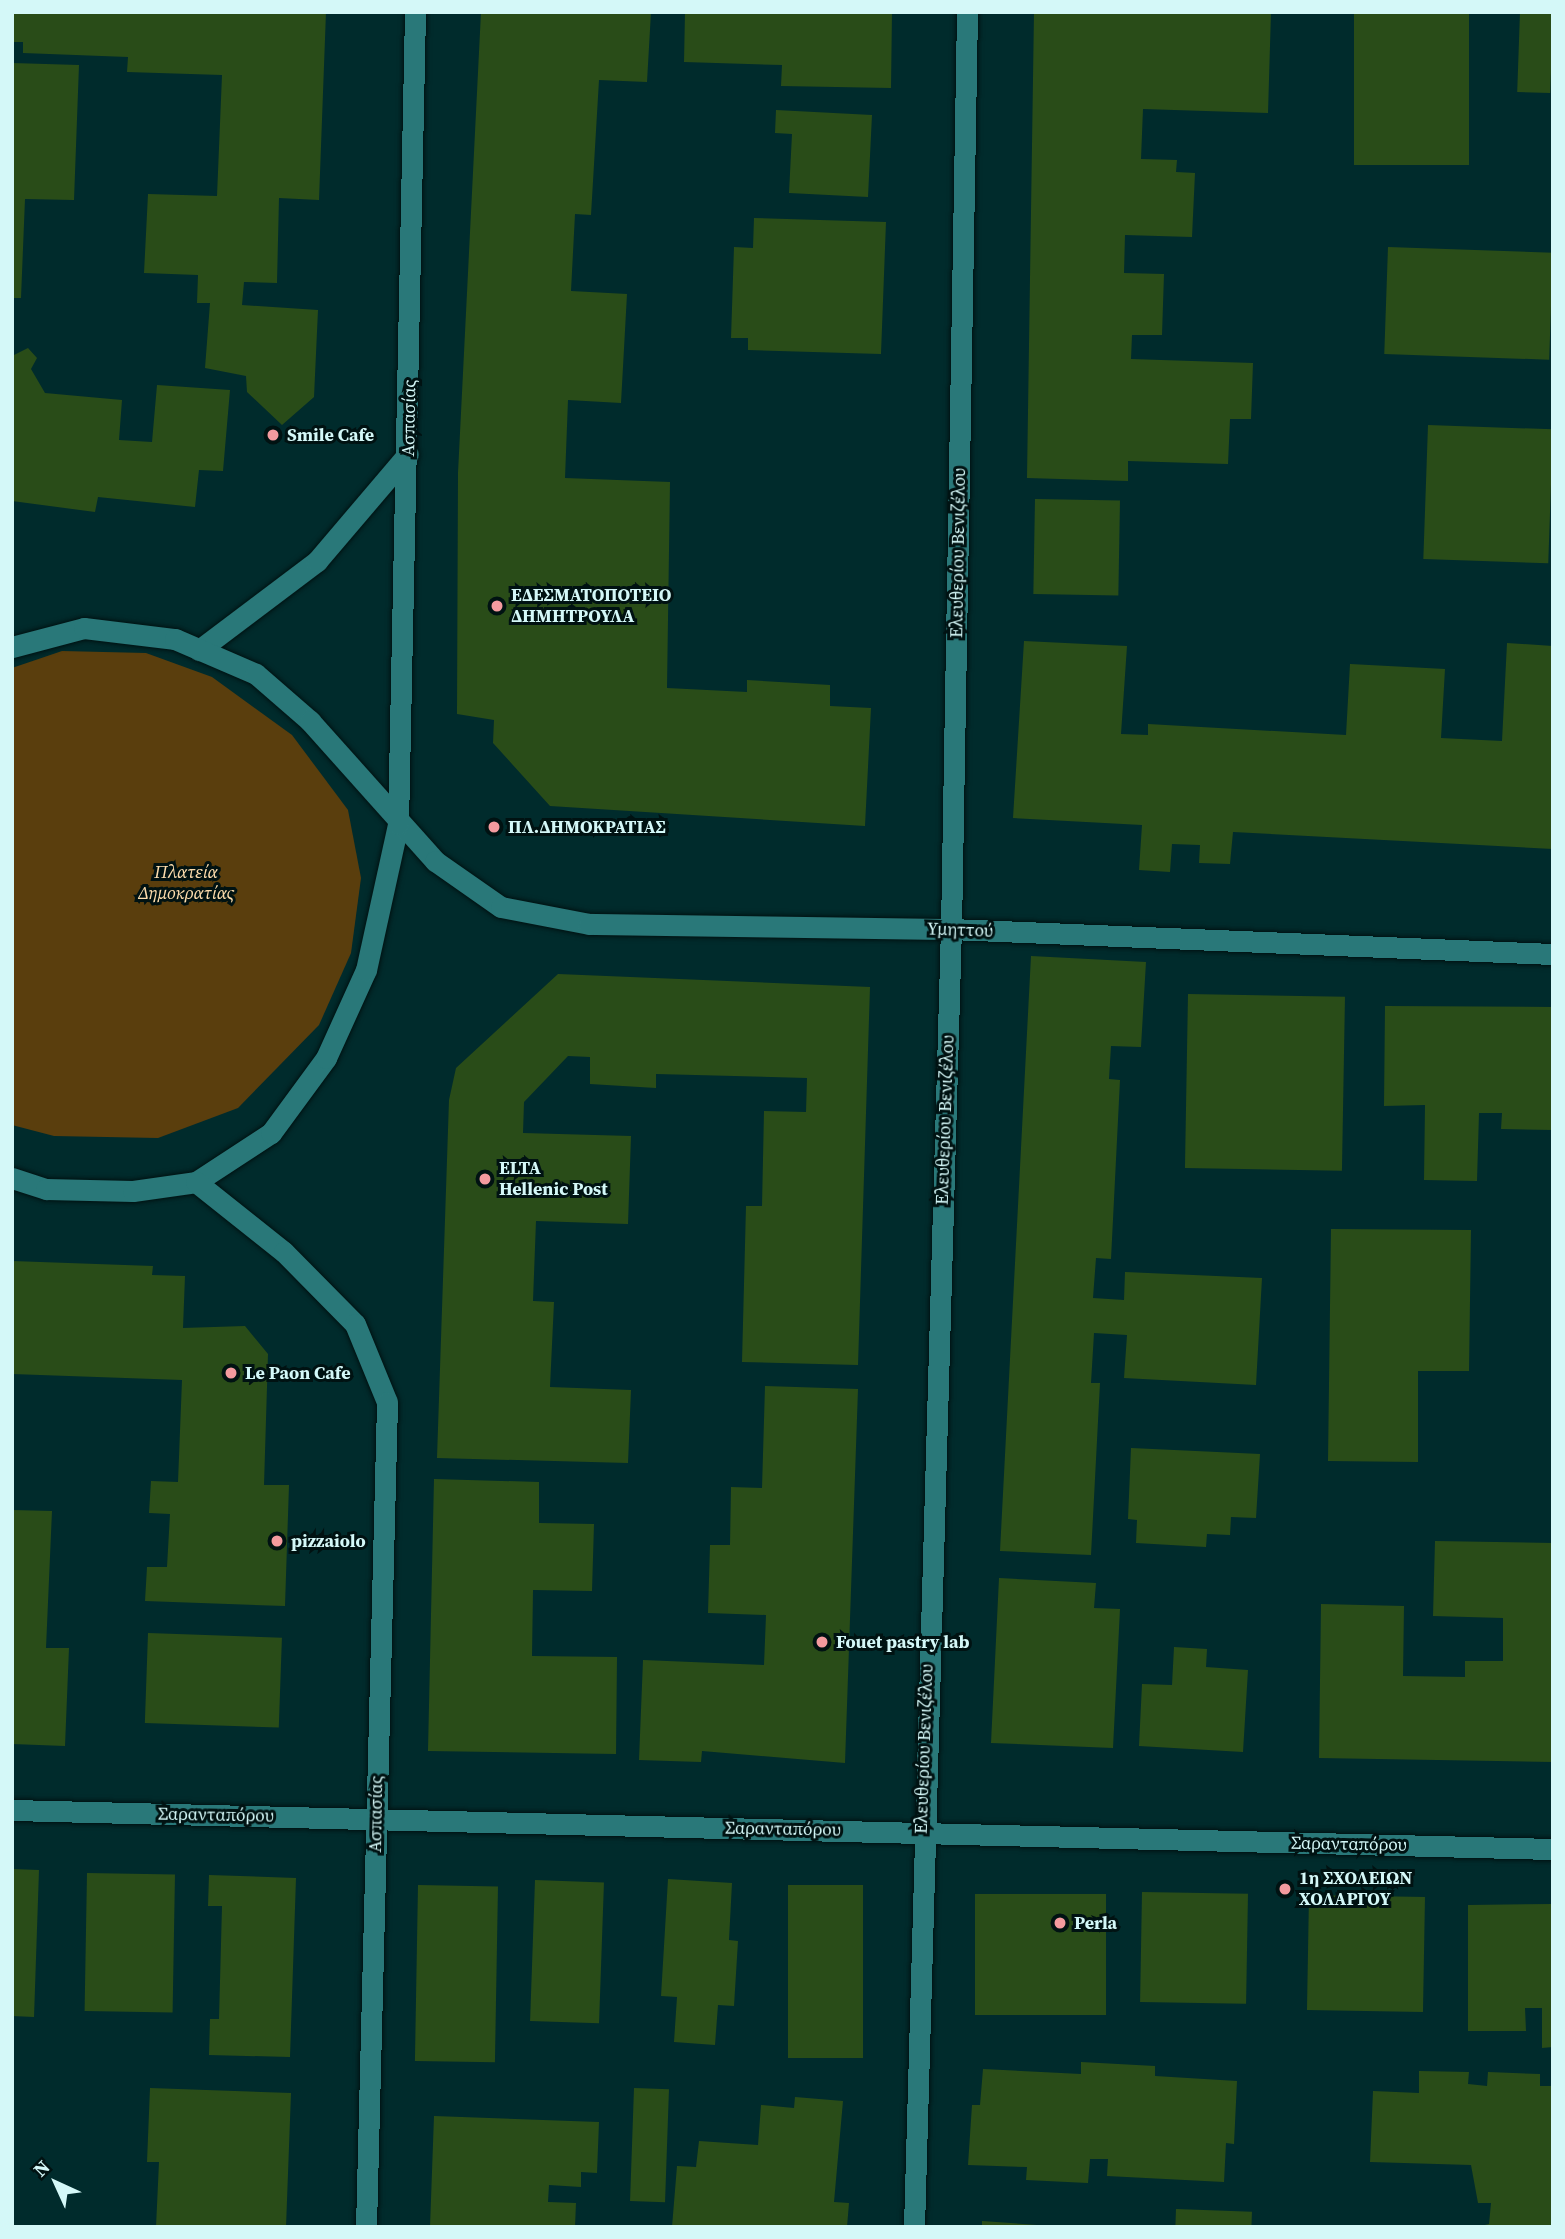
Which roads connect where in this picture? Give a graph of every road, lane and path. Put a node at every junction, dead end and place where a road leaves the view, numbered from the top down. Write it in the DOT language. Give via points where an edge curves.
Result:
graph roads {
  1 [pos="415,12"];
  2 [pos="967,12"];
  3 [pos="408,454"];
  4 [pos="12,647"];
  5 [pos="199,650"];
  6 [pos="398,824"];
  7 [pos="951,929"];
  8 [pos="1553,954"];
  9 [pos="12,1178"];
  10 [pos="196,1182"];
  11 [pos="12,1810"];
  12 [pos="376,1819"];
  13 [pos="922,1833"];
  14 [pos="1553,1849"];
  15 [pos="366,2227"];
  16 [pos="914,2227"];
  1 -- 3 [label="street, Ασπασίας"];
  2 -- 7 [label="street, Ελευθερίου Βενιζέλου"];
  3 -- 5 [label="street" via="317,561"];
  3 -- 6 [label="street, Ασπασίας"];
  4 -- 5 [label="street, Υμηττού" via="84,628 175,639"];
  5 -- 6 [label="street, Υμηττού" via="256,674 310,721"];
  6 -- 7 [label="street, Υμηττού" via="435,861 501,907 589,924"];
  6 -- 10 [label="street, Ασπασίας" via="366,970 326,1058 271,1133"];
  7 -- 8 [label="street, Υμηττού"];
  7 -- 13 [label="street, Ελευθερίου Βενιζέλου"];
  9 -- 10 [label="street" via="46,1189 133,1191"];
  10 -- 12 [label="street, Ασπασίας" via="284,1252 355,1324 387,1402"];
  11 -- 12 [label="street, Σαρανταπόρου"];
  12 -- 13 [label="street, Σαρανταπόρου"];
  12 -- 15 [label="street, Ασπασίας"];
  13 -- 14 [label="street, Σαρανταπόρου"];
  13 -- 16 [label="street, Ελευθερίου Βενιζέλου"];
}
